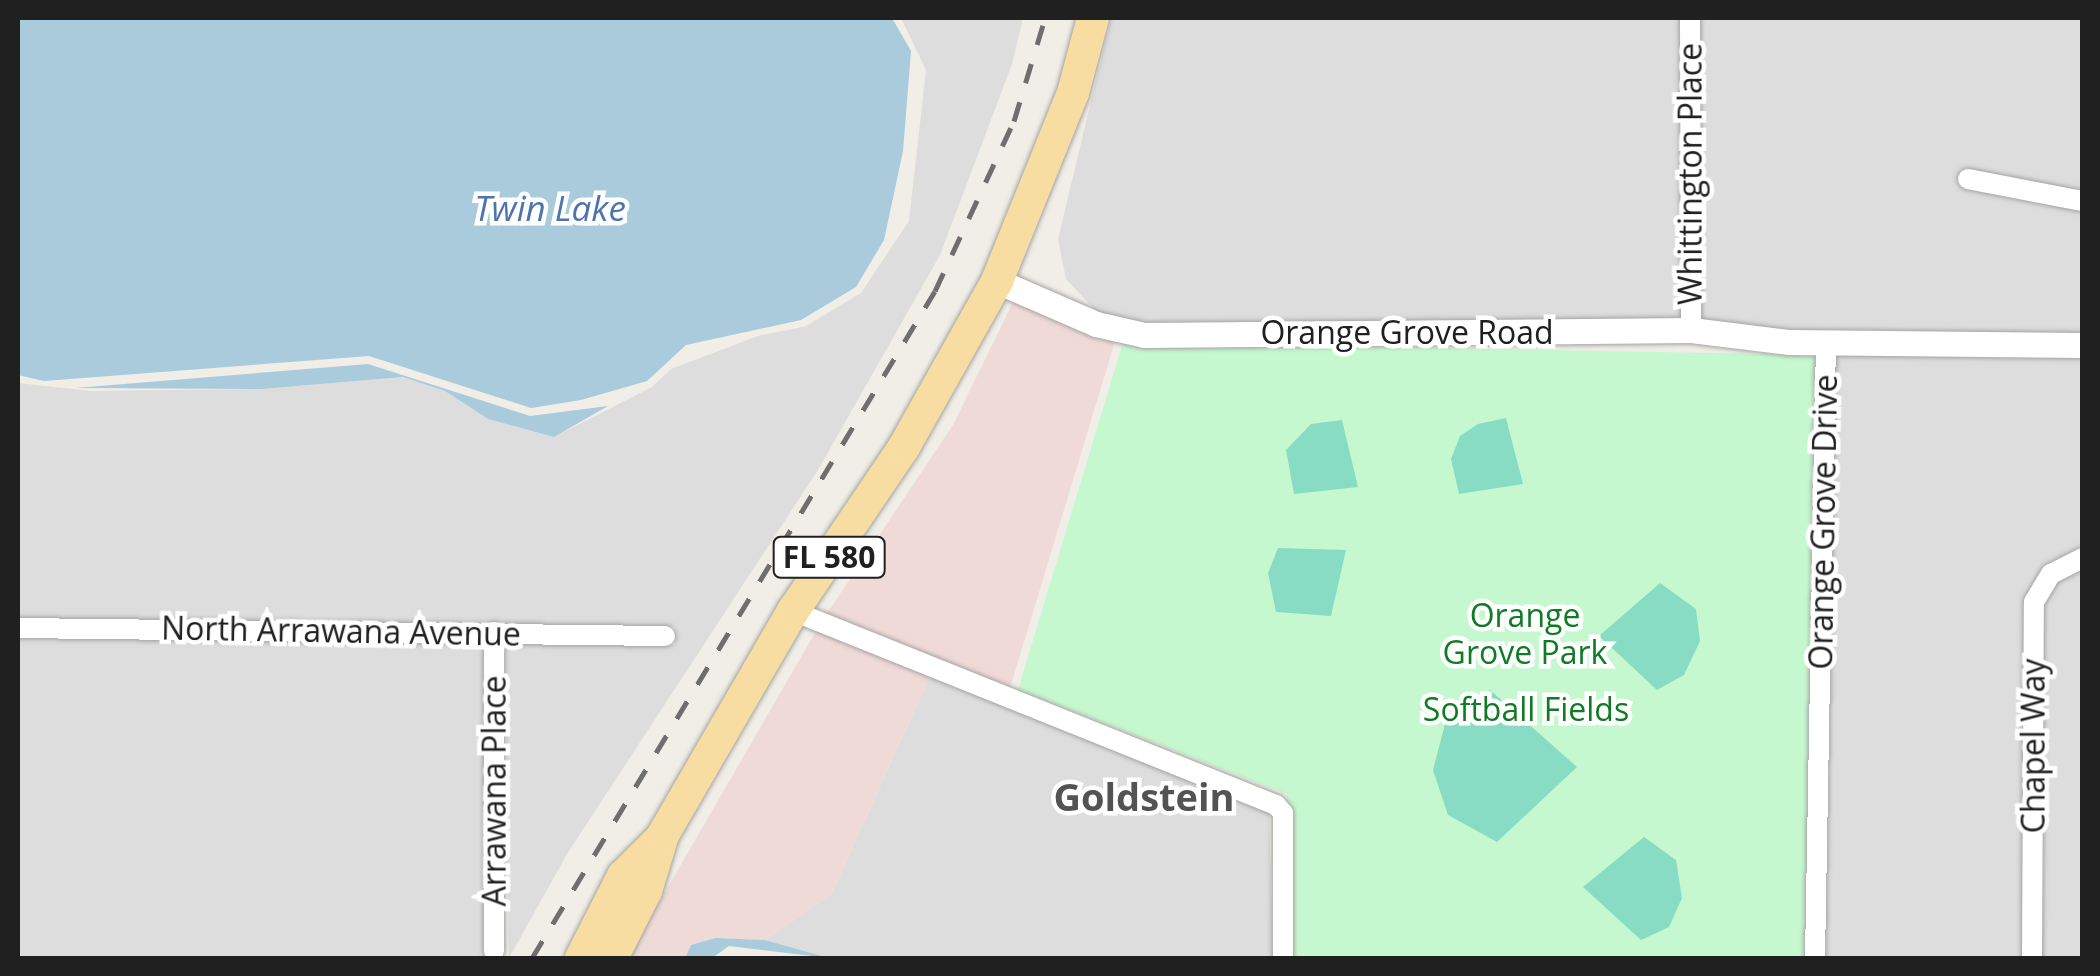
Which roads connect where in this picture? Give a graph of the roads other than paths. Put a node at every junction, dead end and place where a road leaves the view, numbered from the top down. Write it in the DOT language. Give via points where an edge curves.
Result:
graph roads {
  1 [pos="1093,18"];
  2 [pos="1690,18"];
  3 [pos="1968,179"];
  4 [pos="2082,201"];
  5 [pos="997,281"];
  6 [pos="1691,330"];
  7 [pos="1826,342"];
  8 [pos="2082,346"];
  9 [pos="2082,558"];
  10 [pos="793,612"];
  11 [pos="18,628"];
  12 [pos="494,632"];
  13 [pos="665,636"];
  14 [pos="663,835"];
  15 [pos="494,951"];
  16 [pos="581,958"];
  17 [pos="612,958"];
  18 [pos="1283,958"];
  19 [pos="1816,958"];
  20 [pos="2032,958"];
  1 -- 5 [label="main road, FL 580" via="1074,93"];
  2 -- 6 [label="street, Whittington Place"];
  3 -- 4 [label="street"];
  5 -- 6 [label="street, Orange Grove Road" via="1096,324 1144,335"];
  5 -- 10 [label="main road, FL 580" via="904,447"];
  6 -- 7 [label="street, Orange Grove Road"];
  7 -- 8 [label="street, Orange Grove Drive"];
  7 -- 19 [label="street, Orange Grove Drive"];
  9 -- 20 [label="street, Chapel Way" via="2051,574 2034,602"];
  10 -- 14 [label="main road, FL 580"];
  10 -- 18 [label="street" via="1276,804 1283,813"];
  11 -- 12 [label="street, North Arrawana Avenue"];
  12 -- 13 [label="street, North Arrawana Avenue"];
  12 -- 15 [label="street, Arrawana Place"];
  14 -- 16 [label="main road" via="623,876"];
  14 -- 17 [label="main road, FL 580" via="646,891"];
}
